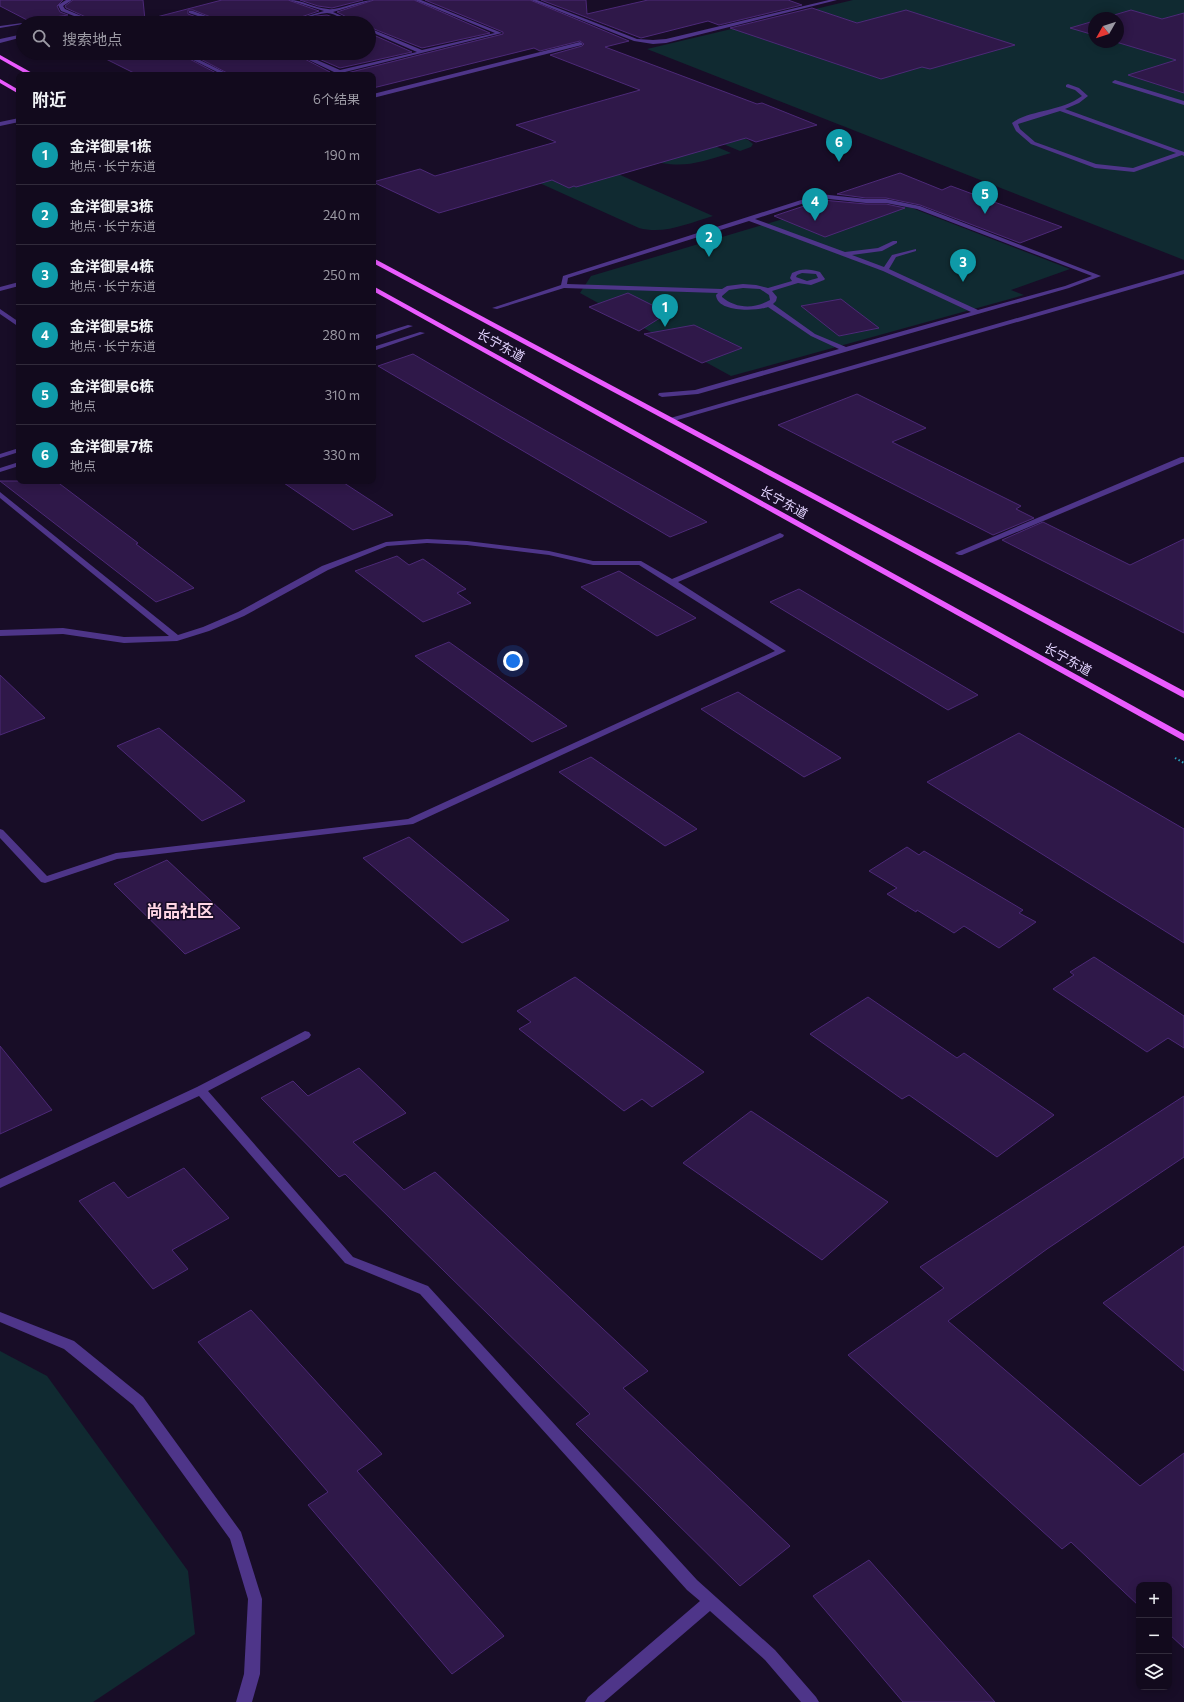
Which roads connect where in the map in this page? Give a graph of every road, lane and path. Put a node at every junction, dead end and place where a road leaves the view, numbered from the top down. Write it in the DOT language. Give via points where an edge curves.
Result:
graph roads {
  1 [pos="68,0"];
  2 [pos="291,0"];
  3 [pos="370,0"];
  4 [pos="417,0"];
  5 [pos="533,0"];
  6 [pos="836,0"];
  7 [pos="191,12"];
  8 [pos="328,12"];
  9 [pos="77,16"];
  10 [pos="203,16"];
  11 [pos="313,16"];
  12 [pos="338,16"];
  13 [pos="16,24"];
  14 [pos="0,27"];
  15 [pos="376,32"];
  16 [pos="16,37"];
  17 [pos="0,41"];
  18 [pos="580,44"];
  19 [pos="422,52"];
  20 [pos="0,58"];
  21 [pos="196,60"];
  22 [pos="312,60"];
  23 [pos="26,72"];
  24 [pos="221,72"];
  25 [pos="339,72"];
  26 [pos="0,81"];
  27 [pos="1115,82"];
  28 [pos="1068,86"];
  29 [pos="16,90"];
  30 [pos="376,95"];
  31 [pos="1184,103"];
  32 [pos="1060,109"];
  33 [pos="16,121"];
  34 [pos="0,124"];
  35 [pos="1183,154"];
  36 [pos="748,220"];
  37 [pos="895,242"];
  38 [pos="914,250"];
  39 [pos="844,254"];
  40 [pos="376,262"];
  41 [pos="885,270"];
  42 [pos="1184,272"];
  43 [pos="798,281"];
  44 [pos="16,285"];
  45 [pos="564,286"];
  46 [pos="0,289"];
  47 [pos="376,290"];
  48 [pos="767,290"];
  49 [pos="722,291"];
  50 [pos="769,304"];
  51 [pos="496,308"];
  52 [pos="0,311"];
  53 [pos="977,312"];
  54 [pos="16,323"];
  55 [pos="410,326"];
  56 [pos="422,333"];
  57 [pos="376,337"];
  58 [pos="376,348"];
  59 [pos="846,350"];
  60 [pos="662,395"];
  61 [pos="671,419"];
  62 [pos="16,451"];
  63 [pos="0,456"];
  64 [pos="1184,459"];
  65 [pos="16,465"];
  66 [pos="0,470"];
  67 [pos="0,494"];
  68 [pos="780,535"];
  69 [pos="959,553"];
  70 [pos="672,582"];
  71 [pos="0,633"];
  72 [pos="177,638"];
  73 [pos="1184,695"];
  74 [pos="1184,738"];
  75 [pos="0,832"];
  76 [pos="305,1035"];
  77 [pos="201,1090"];
  78 [pos="0,1184"];
  79 [pos="0,1317"];
  80 [pos="710,1602"];
  81 [pos="244,1702"];
  82 [pos="592,1702"];
  83 [pos="811,1702"];
  1 -- 9 [label="street" via="60,5 63,10"];
  2 -- 8 [label="street"];
  3 -- 8 [label="street"];
  4 -- 19 [label="street" via="500,33"];
  5 -- 6 [label="street" via="636,40 653,42"];
  7 -- 10 [label="street"];
  8 -- 11 [label="street"];
  8 -- 12 [label="street"];
  13 -- 14 [label="street"];
  15 -- 19 [label="street"];
  16 -- 17 [label="street"];
  18 -- 30 [label="street"];
  19 -- 25 [label="street"];
  20 -- 23 [label="main road"];
  21 -- 24 [label="street"];
  22 -- 25 [label="street"];
  26 -- 29 [label="main road"];
  27 -- 31 [label="street"];
  28 -- 32 [label="street" via="1085,96 1078,103"];
  32 -- 35 [label="street"];
  32 -- 35 [label="street" via="1015,123 1018,130 1033,143 1095,166 1134,170"];
  33 -- 34 [label="street"];
  36 -- 39 [label="street"];
  36 -- 45 [label="street" via="565,277"];
  36 -- 53 [label="street" via="820,196 918,206 1098,276"];
  37 -- 39 [label="street" via="880,250"];
  38 -- 41 [label="street" via="894,256"];
  39 -- 41 [label="street"];
  40 -- 61 [label="main road, 长宁东道"];
  41 -- 53 [label="street"];
  42 -- 61 [label="street"];
  43 -- 48 [label="street"];
  44 -- 46 [label="street"];
  45 -- 49 [label="street"];
  45 -- 51 [label="street"];
  47 -- 74 [label="main road, 长宁东道"];
  48 -- 49 [label="street" via="734,286"];
  48 -- 50 [label="street" via="774,297"];
  49 -- 50 [label="street" via="719,295 722,302 736,307 754,308"];
  50 -- 59 [label="street" via="812,335"];
  52 -- 54 [label="street"];
  53 -- 59 [label="street"];
  55 -- 57 [label="street"];
  56 -- 58 [label="street"];
  59 -- 60 [label="street" via="695,392"];
  61 -- 73 [label="main road, 长宁东道"];
  62 -- 63 [label="street"];
  64 -- 69 [label="street"];
  65 -- 66 [label="street"];
  67 -- 72 [label="street"];
  68 -- 70 [label="street"];
  70 -- 72 [label="street" via="641,563 594,563 549,552 468,543 427,541 386,544 324,568 241,614"];
  70 -- 75 [label="street" via="782,651 410,822 116,856 45,880"];
  71 -- 72 [label="street" via="63,631 124,640"];
  76 -- 77 [label="street"];
  77 -- 78 [label="street"];
  77 -- 80 [label="street" via="349,1260 424,1290"];
  79 -- 81 [label="street" via="70,1345 138,1401 236,1536 254,1598 252,1674"];
  80 -- 82 [label="street"];
  80 -- 83 [label="street" via="770,1655"];
}
